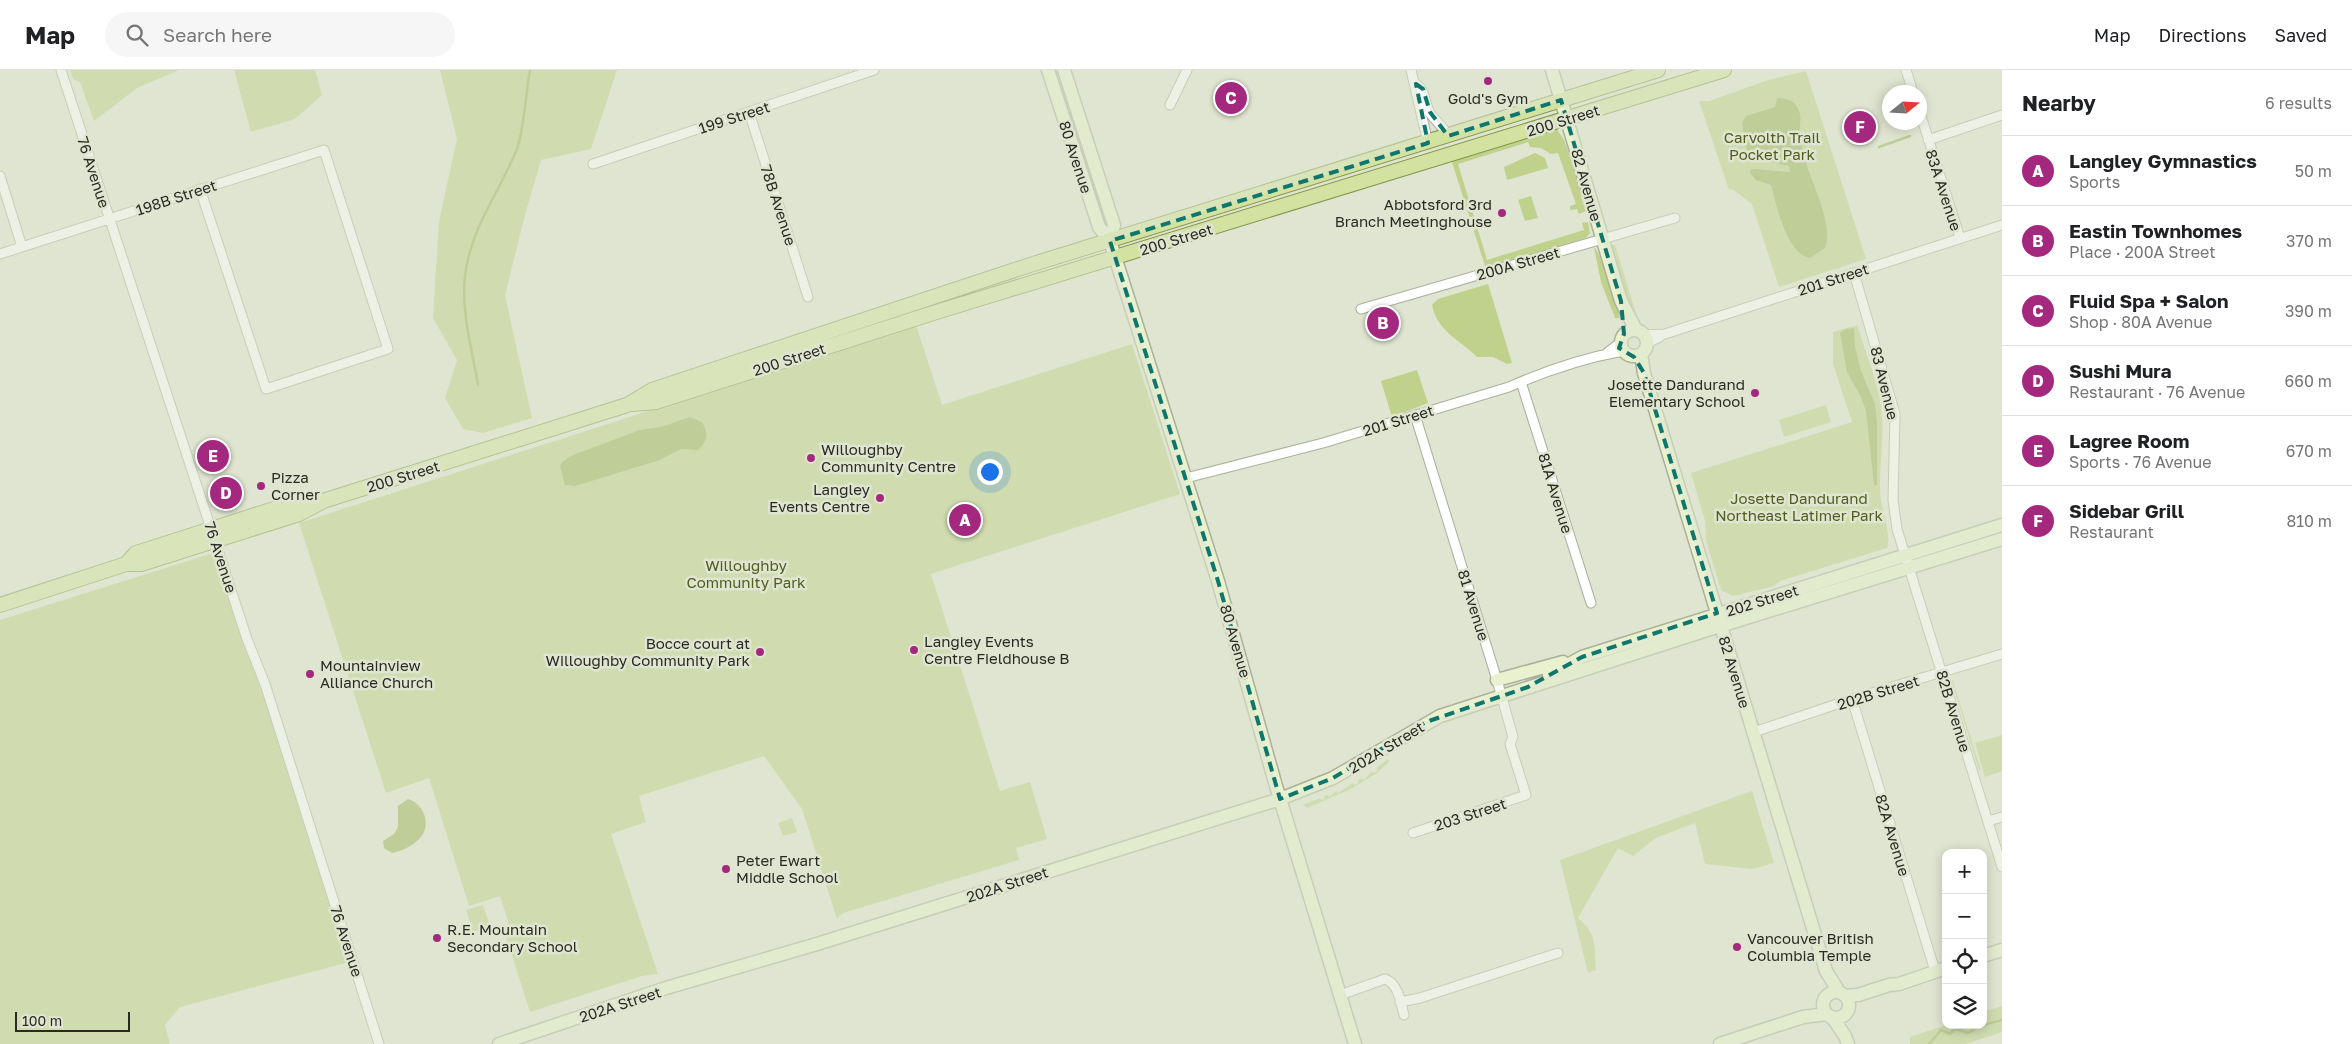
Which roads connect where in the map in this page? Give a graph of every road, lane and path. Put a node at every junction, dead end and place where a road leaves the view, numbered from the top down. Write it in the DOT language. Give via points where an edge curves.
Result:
graph roads {
  1 [pos="61,70"];
  2 [pos="874,70"];
  3 [pos="1048,70"];
  4 [pos="1064,70"];
  5 [pos="1187,70"];
  6 [pos="1411,70"];
  7 [pos="1552,70"];
  8 [pos="1658,70"];
  9 [pos="1724,70"];
  10 [pos="1906,70"];
  11 [pos="1416,84"];
  12 [pos="1911,85"];
  13 [pos="1562,100"];
  14 [pos="1170,105"];
  15 [pos="750,112"];
  16 [pos="2002,115"];
  17 [pos="1567,118"];
  18 [pos="1925,130"];
  19 [pos="1448,136"];
  20 [pos="1928,140"];
  21 [pos="1428,143"];
  22 [pos="593,164"];
  23 [pos="0,176"];
  24 [pos="200,189"];
  25 [pos="1675,218"];
  26 [pos="110,219"];
  27 [pos="2002,225"];
  28 [pos="1602,238"];
  29 [pos="1960,238"];
  30 [pos="1110,241"];
  31 [pos="22,247"];
  32 [pos="0,254"];
  33 [pos="1115,258"];
  34 [pos="1854,273"];
  35 [pos="808,297"];
  36 [pos="1361,309"];
  37 [pos="1634,343"];
  38 [pos="1521,382"];
  39 [pos="627,405"];
  40 [pos="1415,415"];
  41 [pos="1186,478"];
  42 [pos="2002,525"];
  43 [pos="213,535"];
  44 [pos="2002,539"];
  45 [pos="1906,555"];
  46 [pos="1909,568"];
  47 [pos="1591,603"];
  48 [pos="0,605"];
  49 [pos="1718,613"];
  50 [pos="1721,626"];
  51 [pos="2002,654"];
  52 [pos="1582,657"];
  53 [pos="1942,672"];
  54 [pos="1497,680"];
  55 [pos="1528,687"];
  56 [pos="1502,696"];
  57 [pos="1852,699"];
  58 [pos="1754,732"];
  59 [pos="1526,795"];
  60 [pos="1280,798"];
  61 [pos="2002,817"];
  62 [pos="1988,821"];
  63 [pos="1413,833"];
  64 [pos="2002,867"];
  65 [pos="2002,950"];
  66 [pos="1558,953"];
  67 [pos="1987,955"];
  68 [pos="1940,970"];
  69 [pos="1826,971"];
  70 [pos="1899,984"];
  71 [pos="1842,994"];
  72 [pos="1340,995"];
  73 [pos="1400,1002"];
  74 [pos="1833,1009"];
  75 [pos="1404,1015"];
  76 [pos="1846,1040"];
  77 [pos="379,1044"];
  78 [pos="499,1044"];
  79 [pos="1355,1044"];
  80 [pos="1720,1044"];
  1 -- 26 [label="street, 76 Avenue"];
  2 -- 15 [label="street, 199 Street"];
  3 -- 30 [label="main road, 80 Avenue" via="1099,227"];
  4 -- 30 [label="main road, 80 Avenue" via="1114,225"];
  5 -- 14 [label="street"];
  6 -- 11 [label="street"];
  7 -- 13 [label="main road, 82 Avenue"];
  8 -- 13 [label="main road, 200 Street"];
  9 -- 17 [label="main road, 200 Street"];
  10 -- 12 [label="street"];
  11 -- 19 [label="street" via="1423,89 1430,112"];
  11 -- 21 [label="street" via="1415,93"];
  13 -- 17 [label="main road, 82 Avenue"];
  13 -- 19 [label="main road, 200 Street"];
  15 -- 22 [label="street, 199 Street"];
  15 -- 35 [label="street, 78B Avenue"];
  16 -- 20 [label="street"];
  17 -- 28 [label="main road, 82 Avenue"];
  17 -- 33 [label="main road, 200 Street"];
  18 -- 20 [label="street, 83A Avenue"];
  19 -- 21 [label="main road, 200 Street"];
  20 -- 29 [label="street, 83A Avenue"];
  21 -- 30 [label="main road, 200 Street"];
  23 -- 31 [label="street"];
  24 -- 24 [label="street, 198B Street" via="324,150 388,349 266,389"];
  24 -- 26 [label="street, 198B Street"];
  25 -- 28 [label="street, 200A Street"];
  26 -- 31 [label="street, 198B Street"];
  26 -- 43 [label="street, 76 Avenue"];
  27 -- 29 [label="street, 201 Street"];
  28 -- 36 [label="street, 200A Street"];
  28 -- 37 [label="main road, 82 Avenue"];
  29 -- 34 [label="street, 201 Street"];
  30 -- 33 [label="main road, 80 Avenue"];
  30 -- 39 [label="main road, 200 Street" via="652,390"];
  31 -- 32 [label="street, 198B Street"];
  33 -- 39 [label="main road, 200 Street" via="656,402"];
  33 -- 41 [label="main road, 80 Avenue"];
  34 -- 37 [label="street, 201 Street"];
  34 -- 45 [label="street, 83 Avenue" via="1895,414 1893,500 1897,529"];
  37 -- 38 [label="street, 201 Street"];
  37 -- 49 [label="main road, 82 Avenue"];
  38 -- 40 [label="street, 201 Street"];
  38 -- 47 [label="street, 81A Avenue"];
  39 -- 43 [label="main road, 200 Street" via="323,501 296,502"];
  40 -- 41 [label="street, 201 Street" via="1323,443"];
  40 -- 54 [label="street, 81 Avenue"];
  41 -- 60 [label="main road, 80 Avenue"];
  42 -- 45 [label="main road, 202 Street"];
  43 -- 48 [label="main road, 200 Street" via="136,553 126,564"];
  43 -- 77 [label="street, 76 Avenue" via="265,684"];
  44 -- 46 [label="main road, 202 Street"];
  45 -- 46 [label="street, 82B Avenue"];
  45 -- 49 [label="main road, 202 Street"];
  46 -- 50 [label="main road, 202 Street"];
  46 -- 53 [label="street, 82B Avenue"];
  49 -- 50 [label="main road, 82 Avenue"];
  49 -- 52 [label="main road, 202 Street"];
  50 -- 55 [label="main road, 202 Street"];
  50 -- 58 [label="main road, 82 Avenue"];
  51 -- 53 [label="street, 202B Street"];
  52 -- 54 [label="main road"];
  52 -- 55 [label="main road, 202 Street"];
  53 -- 57 [label="street, 202B Street"];
  53 -- 62 [label="street, 82B Avenue"];
  54 -- 56 [label="street, 81 Avenue"];
  55 -- 56 [label="main road, 202 Street"];
  56 -- 59 [label="street, 81 Avenue" via="1512,737 1510,744"];
  56 -- 60 [label="main road, 202A Street" via="1426,722 1333,778"];
  57 -- 58 [label="street, 202B Street"];
  57 -- 68 [label="street, 82A Avenue"];
  58 -- 69 [label="main road, 82 Avenue"];
  59 -- 63 [label="street, 203 Street"];
  60 -- 72 [label="main road, 80 Avenue"];
  60 -- 78 [label="main road, 202A Street" via="798,950 666,988"];
  61 -- 62 [label="street"];
  62 -- 64 [label="street, 82B Avenue"];
  65 -- 67 [label="main road"];
  66 -- 73 [label="street"];
  68 -- 70 [label="main road"];
  69 -- 71 [label="main road, 82 Avenue"];
  69 -- 74 [label="main road, 82 Avenue"];
  70 -- 71 [label="main road" via="1858,995"];
  70 -- 74 [label="main road"];
  71 -- 74 [label="main road" via="1833,992"];
  71 -- 74 [label="main road, 82 Avenue" via="1849,1002"];
  72 -- 73 [label="street" via="1385,979 1390,980 1396,989"];
  72 -- 79 [label="main road, 80 Avenue"];
  73 -- 75 [label="street"];
  74 -- 76 [label="main road, 82 Avenue"];
  74 -- 80 [label="main road"];
}
